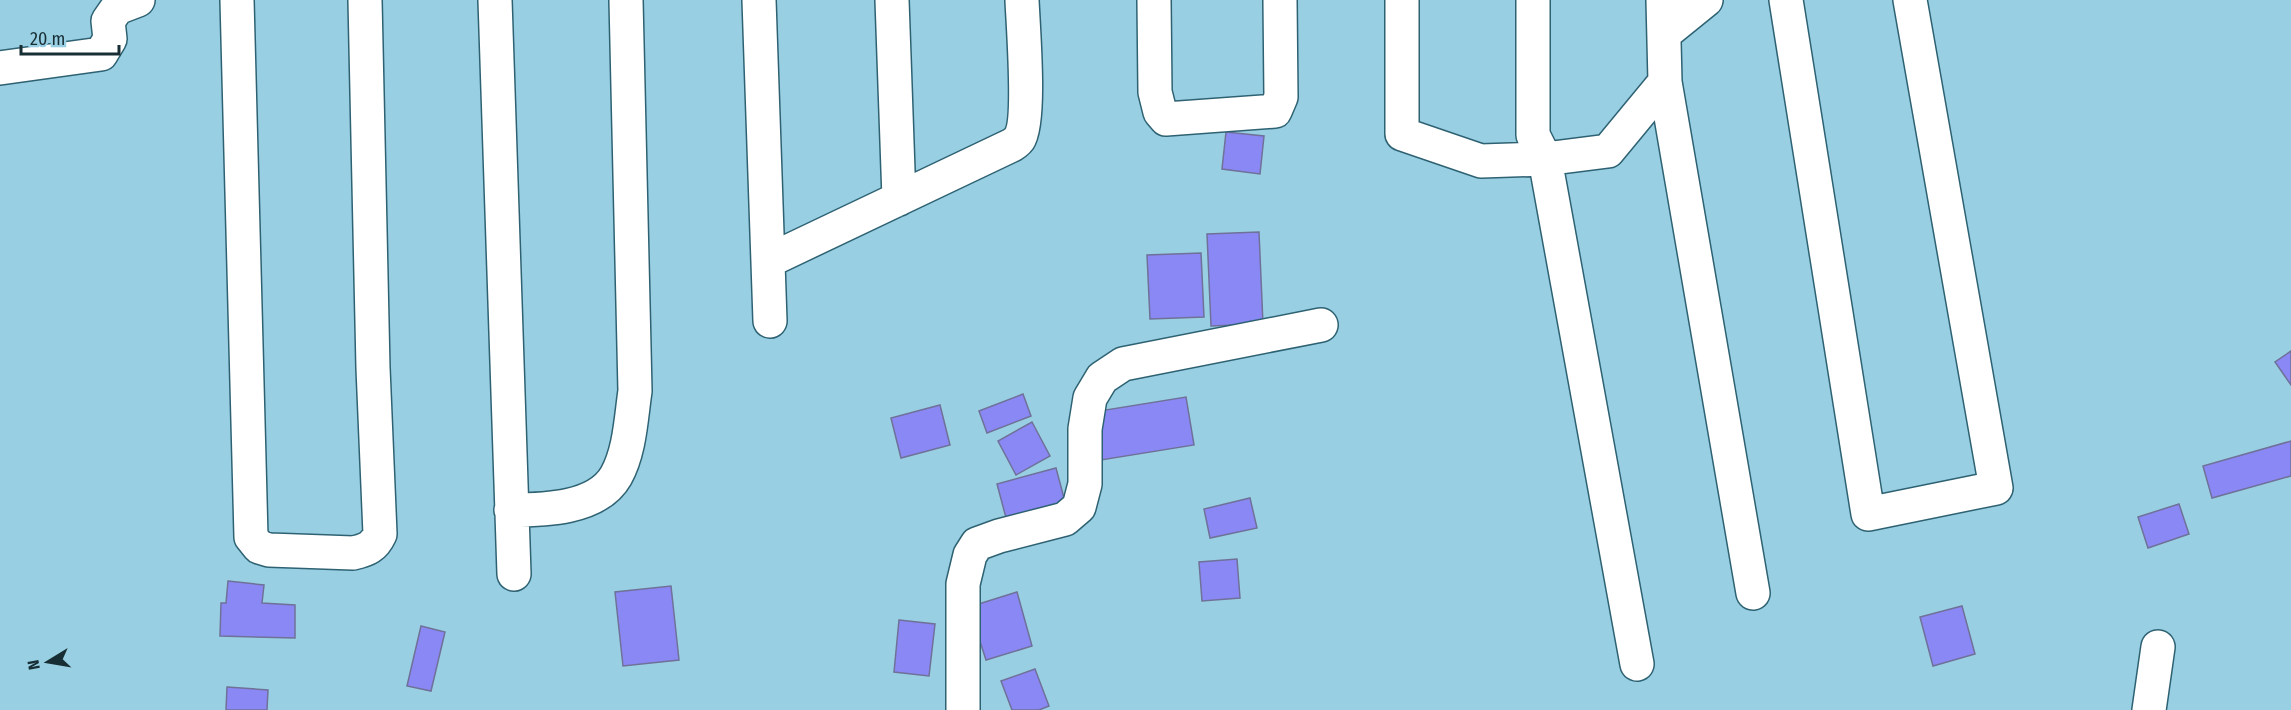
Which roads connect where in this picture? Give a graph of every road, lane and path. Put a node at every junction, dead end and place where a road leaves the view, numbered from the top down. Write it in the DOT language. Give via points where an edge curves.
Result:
graph roads {
  1 [pos="138,0"];
  2 [pos="237,0"];
  3 [pos="365,0"];
  4 [pos="495,0"];
  5 [pos="626,0"];
  6 [pos="759,0"];
  7 [pos="892,0"];
  8 [pos="1022,0"];
  9 [pos="1154,0"];
  10 [pos="1280,0"];
  11 [pos="1402,0"];
  12 [pos="1533,0"];
  13 [pos="1663,0"];
  14 [pos="1706,0"];
  15 [pos="1786,0"];
  16 [pos="1910,0"];
  17 [pos="1664,34"];
  18 [pos="0,68"];
  19 [pos="1665,82"];
  20 [pos="1545,159"];
  21 [pos="899,199"];
  22 [pos="768,261"];
  23 [pos="770,321"];
  24 [pos="1321,325"];
  25 [pos="511,510"];
  26 [pos="514,574"];
  27 [pos="1754,593"];
  28 [pos="2158,647"];
  29 [pos="1637,664"];
  30 [pos="963,710"];
  31 [pos="2149,710"];
  1 -- 18 [label="street" via="117,8 108,21 110,39 101,54"];
  2 -- 3 [label="street" via="251,537 269,550 353,553 375,544 380,534 372,368"];
  4 -- 25 [label="street"];
  5 -- 25 [label="street" via="635,391 628,441 616,475 606,488 551,510"];
  6 -- 22 [label="street"];
  7 -- 21 [label="street"];
  8 -- 21 [label="street" via="1025,99 1020,138"];
  9 -- 10 [label="street" via="1155,92 1166,119 1275,111 1281,97"];
  11 -- 20 [label="street" via="1402,134 1481,161"];
  12 -- 20 [label="street" via="1533,135"];
  13 -- 17 [label="street"];
  14 -- 17 [label="street"];
  15 -- 16 [label="street" via="1868,514 1996,488"];
  17 -- 19 [label="street"];
  19 -- 20 [label="street" via="1608,151"];
  19 -- 27 [label="street"];
  20 -- 29 [label="street"];
  21 -- 22 [label="street"];
  22 -- 23 [label="street"];
  24 -- 30 [label="street" via="1123,364 1102,378 1090,398 1085,429 1085,484 1079,507 1065,519 977,544 970,555 963,584"];
  25 -- 26 [label="street"];
  28 -- 31 [label="street"];
}
